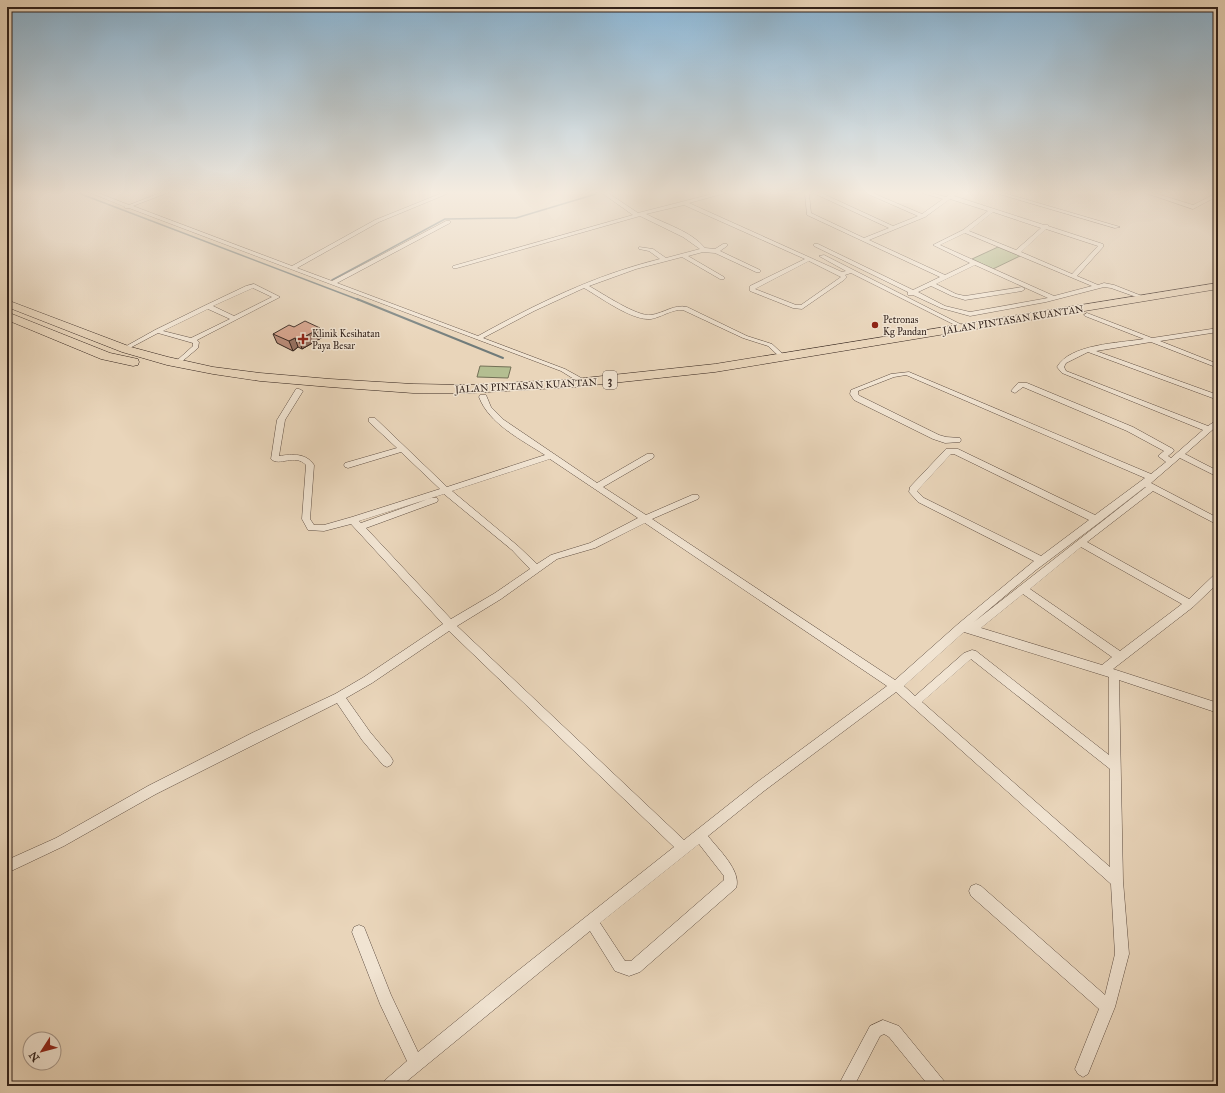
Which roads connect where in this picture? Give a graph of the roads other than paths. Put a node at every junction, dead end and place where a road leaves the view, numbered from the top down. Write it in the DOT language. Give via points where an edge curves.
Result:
graph roads {
  1 [pos="223,242"];
  2 [pos="339,242"];
  3 [pos="410,242"];
  4 [pos="542,242"];
  5 [pos="696,242"];
  6 [pos="769,242"];
  7 [pos="868,242"];
  8 [pos="941,242"];
  9 [pos="991,242"];
  10 [pos="1029,242"];
  11 [pos="1092,242"];
  12 [pos="725,245"];
  13 [pos="816,245"];
  14 [pos="642,248"];
  15 [pos="703,250"];
  16 [pos="716,251"];
  17 [pos="1017,253"];
  18 [pos="684,256"];
  19 [pos="822,256"];
  20 [pos="665,260"];
  21 [pos="808,260"];
  22 [pos="971,264"];
  23 [pos="455,267"];
  24 [pos="292,268"];
  25 [pos="758,271"];
  26 [pos="851,271"];
  27 [pos="842,274"];
  28 [pos="1073,276"];
  29 [pos="944,277"];
  30 [pos="722,278"];
  31 [pos="332,283"];
  32 [pos="930,284"];
  33 [pos="584,285"];
  34 [pos="1099,286"];
  35 [pos="1218,286"];
  36 [pos="1022,289"];
  37 [pos="913,292"];
  38 [pos="1218,293"];
  39 [pos="904,297"];
  40 [pos="1054,298"];
  41 [pos="1144,298"];
  42 [pos="1046,300"];
  43 [pos="7,302"];
  44 [pos="208,306"];
  45 [pos="1087,315"];
  46 [pos="7,316"];
  47 [pos="235,319"];
  48 [pos="963,327"];
  49 [pos="1218,330"];
  50 [pos="157,331"];
  51 [pos="478,338"];
  52 [pos="193,340"];
  53 [pos="1150,340"];
  54 [pos="124,349"];
  55 [pos="1087,350"];
  56 [pos="782,357"];
  57 [pos="177,364"];
  58 [pos="1218,366"];
  59 [pos="582,382"];
  60 [pos="1015,391"];
  61 [pos="299,392"];
  62 [pos="483,397"];
  63 [pos="1218,398"];
  64 [pos="372,420"];
  65 [pos="1218,421"];
  66 [pos="1209,429"];
  67 [pos="957,440"];
  68 [pos="404,449"];
  69 [pos="551,456"];
  70 [pos="650,456"];
  71 [pos="1176,458"];
  72 [pos="348,465"];
  73 [pos="1218,474"];
  74 [pos="1149,483"];
  75 [pos="596,487"];
  76 [pos="449,492"];
  77 [pos="694,497"];
  78 [pos="644,519"];
  79 [pos="1096,520"];
  80 [pos="1218,522"];
  81 [pos="357,523"];
  82 [pos="1082,543"];
  83 [pos="1042,561"];
  84 [pos="536,569"];
  85 [pos="1218,577"];
  86 [pos="1023,588"];
  87 [pos="1190,604"];
  88 [pos="450,625"];
  89 [pos="967,628"];
  90 [pos="1120,657"];
  91 [pos="1108,672"];
  92 [pos="896,686"];
  93 [pos="339,697"];
  94 [pos="915,702"];
  95 [pos="1218,708"];
  96 [pos="387,761"];
  97 [pos="1116,766"];
  98 [pos="700,835"];
  99 [pos="684,848"];
  100 [pos="7,867"];
  101 [pos="1117,880"];
  102 [pos="976,891"];
  103 [pos="591,922"];
  104 [pos="359,932"];
  105 [pos="1108,1007"];
  106 [pos="416,1064"];
  107 [pos="1083,1069"];
  108 [pos="937,1085"];
  109 [pos="389,1086"];
  110 [pos="846,1086"];
  1 -- 24 [label="street"];
  2 -- 24 [label="street"];
  3 -- 31 [label="street"];
  4 -- 23 [label="street"];
  5 -- 15 [label="street"];
  6 -- 21 [label="street"];
  7 -- 29 [label="street"];
  8 -- 22 [label="street" via="936,245"];
  9 -- 17 [label="street"];
  10 -- 17 [label="street"];
  11 -- 28 [label="street" via="1101,246"];
  12 -- 16 [label="street"];
  13 -- 37 [label="street"];
  14 -- 20 [label="street" via="651,250"];
  15 -- 16 [label="street"];
  15 -- 18 [label="street"];
  16 -- 25 [label="street"];
  17 -- 28 [label="street"];
  18 -- 20 [label="street"];
  18 -- 30 [label="street"];
  19 -- 26 [label="street"];
  20 -- 33 [label="street"];
  21 -- 27 [label="street"];
  21 -- 27 [label="street" via="752,287 752,290 795,307 802,307 842,279"];
  22 -- 29 [label="street"];
  22 -- 36 [label="street"];
  22 -- 40 [label="street"];
  24 -- 31 [label="street"];
  26 -- 27 [label="street"];
  26 -- 39 [label="street"];
  28 -- 34 [label="street"];
  29 -- 32 [label="street"];
  31 -- 51 [label="street"];
  32 -- 36 [label="street" via="965,298"];
  32 -- 37 [label="street"];
  33 -- 51 [label="street"];
  33 -- 56 [label="street" via="646,317 685,308 770,346"];
  34 -- 40 [label="street"];
  34 -- 41 [label="street" via="1112,286"];
  35 -- 41 [label="highway, JALAN PINTASAN KUANTAN / 3"];
  36 -- 42 [label="street"];
  37 -- 39 [label="street"];
  37 -- 42 [label="street" via="943,307 970,314"];
  38 -- 45 [label="highway, JALAN PINTASAN KUANTAN / 3"];
  39 -- 48 [label="street"];
  40 -- 42 [label="street"];
  41 -- 48 [label="highway, JALAN PINTASAN KUANTAN / 3"];
  43 -- 54 [label="highway, JALAN PINTASAN KUANTAN / 3"];
  44 -- 47 [label="street"];
  44 -- 47 [label="street" via="251,286 277,297"];
  44 -- 50 [label="street"];
  45 -- 53 [label="street"];
  45 -- 62 [label="highway, JALAN PINTASAN KUANTAN / 3" via="657,385 548,395"];
  46 -- 61 [label="highway, JALAN PINTASAN KUANTAN / 3" via="106,356 212,380"];
  47 -- 52 [label="street"];
  48 -- 56 [label="highway, JALAN PINTASAN KUANTAN / 3"];
  49 -- 53 [label="street"];
  50 -- 52 [label="street"];
  50 -- 54 [label="street"];
  51 -- 59 [label="street" via="563,370"];
  52 -- 57 [label="street" via="196,347"];
  53 -- 55 [label="street"];
  53 -- 58 [label="street"];
  54 -- 57 [label="highway, JALAN PINTASAN KUANTAN / 3"];
  55 -- 63 [label="street"];
  55 -- 66 [label="street" via="1062,362 1061,370"];
  56 -- 59 [label="highway, JALAN PINTASAN KUANTAN / 3" via="648,377"];
  57 -- 59 [label="highway, JALAN PINTASAN KUANTAN / 3" via="272,379 432,389"];
  60 -- 71 [label="street" via="1024,385 1130,428 1170,451 1162,456"];
  61 -- 62 [label="highway, JALAN PINTASAN KUANTAN / 3" via="429,398"];
  61 -- 81 [label="street" via="282,420 275,459 305,459 310,465 306,519 311,528"];
  62 -- 69 [label="street" via="484,405 491,413"];
  64 -- 68 [label="street"];
  65 -- 66 [label="street"];
  66 -- 71 [label="street"];
  67 -- 74 [label="street" via="936,437 857,398 855,390 893,375 907,373"];
  68 -- 72 [label="street"];
  68 -- 76 [label="street"];
  69 -- 75 [label="street"];
  69 -- 76 [label="street"];
  70 -- 75 [label="street"];
  71 -- 73 [label="street"];
  71 -- 74 [label="street"];
  74 -- 79 [label="street"];
  74 -- 80 [label="street"];
  74 -- 82 [label="street"];
  75 -- 78 [label="street"];
  76 -- 81 [label="street"];
  76 -- 84 [label="street"];
  77 -- 78 [label="street"];
  78 -- 84 [label="street" via="598,544 554,557"];
  78 -- 92 [label="street"];
  79 -- 83 [label="street"];
  79 -- 83 [label="street" via="955,451 949,451 913,489 921,500"];
  81 -- 88 [label="street"];
  82 -- 86 [label="street"];
  82 -- 87 [label="street"];
  83 -- 89 [label="street"];
  84 -- 88 [label="street"];
  85 -- 87 [label="street"];
  86 -- 89 [label="street"];
  86 -- 90 [label="street"];
  87 -- 90 [label="street"];
  88 -- 93 [label="street"];
  88 -- 99 [label="street"];
  89 -- 91 [label="street"];
  89 -- 92 [label="street"];
  90 -- 91 [label="street"];
  91 -- 95 [label="street"];
  91 -- 97 [label="street"];
  92 -- 94 [label="street"];
  92 -- 98 [label="street"];
  93 -- 96 [label="street"];
  93 -- 100 [label="street" via="249,740 146,793 60,842"];
  94 -- 97 [label="street" via="972,654"];
  94 -- 101 [label="street"];
  97 -- 101 [label="street"];
  98 -- 99 [label="street"];
  98 -- 103 [label="street" via="730,874 731,883 635,967 629,969 620,966"];
  99 -- 103 [label="street"];
  101 -- 105 [label="street" via="1122,954"];
  102 -- 105 [label="street"];
  103 -- 106 [label="street"];
  104 -- 106 [label="street" via="385,999"];
  105 -- 107 [label="street"];
  106 -- 109 [label="street"];
  108 -- 110 [label="street" via="894,1031 883,1027 875,1030"];
}
